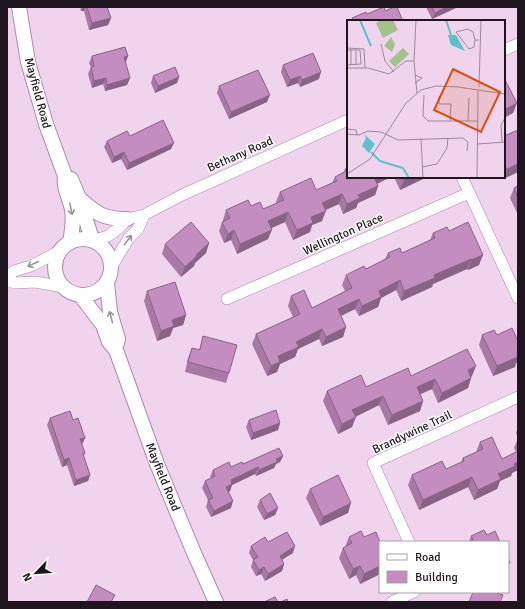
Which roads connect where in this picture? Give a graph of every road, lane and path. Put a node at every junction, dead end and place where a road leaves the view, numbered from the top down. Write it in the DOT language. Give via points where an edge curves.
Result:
graph roads {
  1 [pos="19,7"];
  2 [pos="518,44"];
  3 [pos="505,50"];
  4 [pos="347,120"];
  5 [pos="65,176"];
  6 [pos="462,178"];
  7 [pos="469,193"];
  8 [pos="79,198"];
  9 [pos="144,215"];
  10 [pos="127,219"];
  11 [pos="94,240"];
  12 [pos="65,246"];
  13 [pos="112,266"];
  14 [pos="7,277"];
  15 [pos="7,280"];
  16 [pos="107,283"];
  17 [pos="64,287"];
  18 [pos="80,295"];
  19 [pos="518,298"];
  20 [pos="227,299"];
  21 [pos="116,350"];
  22 [pos="518,397"];
  23 [pos="409,541"];
  24 [pos="412,593"];
  25 [pos="216,602"];
  26 [pos="392,602"];
  1 -- 5 [label="street, Mayfield Road" via="28,62 46,124"];
  2 -- 3 [label="street"];
  4 -- 9 [label="street, Bethany Road" via="180,196"];
  5 -- 8 [label="street, Mayfield Road" via="71,179"];
  5 -- 12 [label="street, Mayfield Road, one-way" via="64,182 74,223"];
  6 -- 7 [label="street"];
  7 -- 19 [label="street"];
  7 -- 20 [label="street, Wellington Place"];
  8 -- 10 [label="street" via="97,213 112,219"];
  8 -- 11 [label="street, Mayfield Road"];
  9 -- 10 [label="street, Bethany Road"];
  13 -- 9 [label="street, one-way" via="129,238 138,229"];
  10 -- 11 [label="street" via="108,236"];
  11 -- 12 [label="street" via="82,238"];
  11 -- 13 [label="street" via="108,251"];
  12 -- 14 [label="street, one-way"];
  12 -- 17 [label="street" via="56,258 55,267 56,276"];
  13 -- 16 [label="street"];
  15 -- 17 [label="street" via="15,283 35,282"];
  16 -- 18 [label="street" via="94,293"];
  21 -- 16 [label="street, Mayfield Road, one-way" via="118,339 110,312"];
  17 -- 18 [label="street"];
  18 -- 21 [label="street, Mayfield Road" via="103,325 109,342"];
  21 -- 25 [label="street, Mayfield Road" via="157,464"];
  22 -- 23 [label="street, Brandywine Trail" via="373,463"];
  24 -- 26 [label="street"];
}
